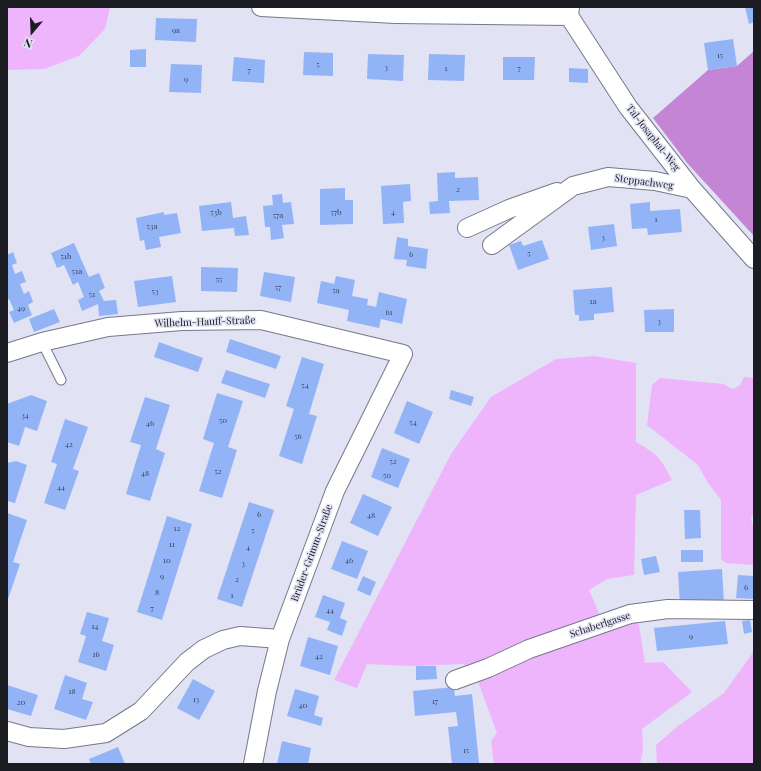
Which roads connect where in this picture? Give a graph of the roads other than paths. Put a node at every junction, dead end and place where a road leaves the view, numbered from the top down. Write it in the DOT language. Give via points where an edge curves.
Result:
graph roads {
  1 [pos="261,7"];
  2 [pos="569,12"];
  3 [pos="573,186"];
  4 [pos="692,189"];
  5 [pos="467,228"];
  6 [pos="492,245"];
  7 [pos="754,259"];
  8 [pos="42,342"];
  9 [pos="7,353"];
  10 [pos="403,354"];
  11 [pos="61,380"];
  12 [pos="754,610"];
  13 [pos="280,639"];
  14 [pos="455,680"];
  15 [pos="7,730"];
  16 [pos="253,764"];
  1 -- 2 [label="street" via="396,14"];
  2 -- 4 [label="street, Tal-Josaphat-Weg" via="628,107"];
  3 -- 4 [label="street, Steppachweg" via="608,177 655,181"];
  3 -- 5 [label="street, Steppachweg" via="509,209"];
  3 -- 6 [label="street, Steppachweg"];
  4 -- 7 [label="street, Tal-Josaphat-Weg"];
  8 -- 9 [label="street, Wilhelm-Hauff-Straße"];
  8 -- 10 [label="street, Wilhelm-Hauff-Straße" via="126,325 261,320"];
  8 -- 11 [label="lane"];
  10 -- 13 [label="street, Brüder-Grimm-Straße" via="335,491"];
  12 -- 14 [label="street, Schaberlgasse" via="668,610 630,614 529,649"];
  13 -- 15 [label="street" via="240,636 223,640 204,649 141,711 106,732 64,739 29,736"];
  13 -- 16 [label="street, Brüder-Grimm-Straße"];
}
